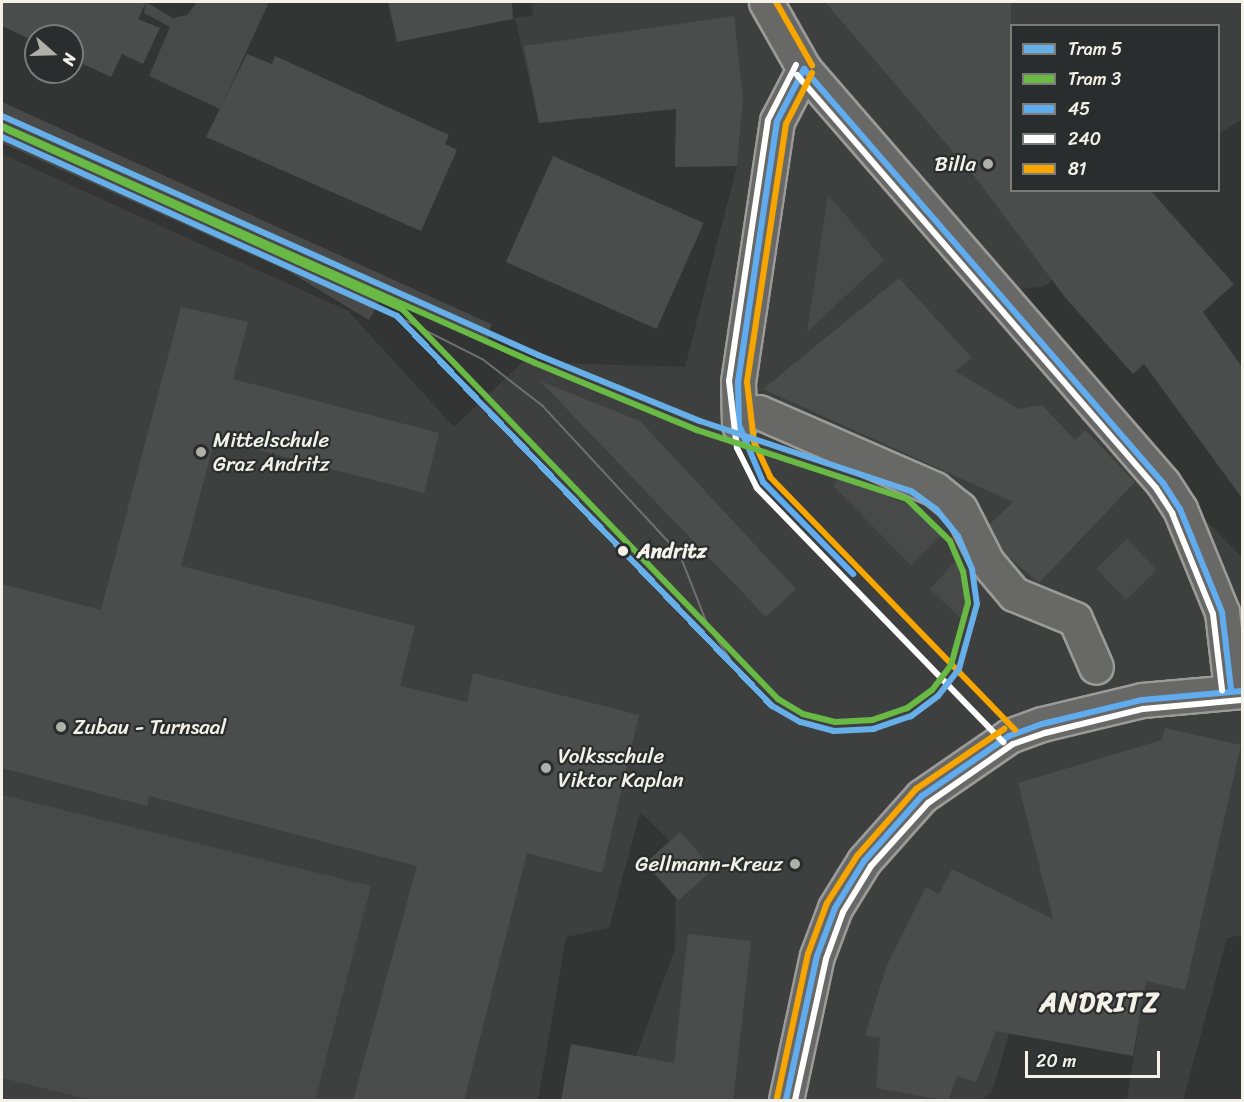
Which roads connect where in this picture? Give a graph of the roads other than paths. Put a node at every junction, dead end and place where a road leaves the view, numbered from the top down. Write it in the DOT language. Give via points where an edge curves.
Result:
graph roads {
  1 [pos="766,2"];
  2 [pos="804,69"];
  3 [pos="1096,667"];
  4 [pos="1237,690"];
  5 [pos="786,1101"];
  1 -- 2 [label="street"];
  2 -- 3 [label="street" via="777,121 738,382 749,419 935,489 960,509 987,562 1014,594 1075,619"];
  2 -- 4 [label="street" via="1163,483 1180,509 1222,612"];
  4 -- 5 [label="street" via="1119,704 1042,724 1009,736 922,796 864,861 835,908 817,956"];
}
